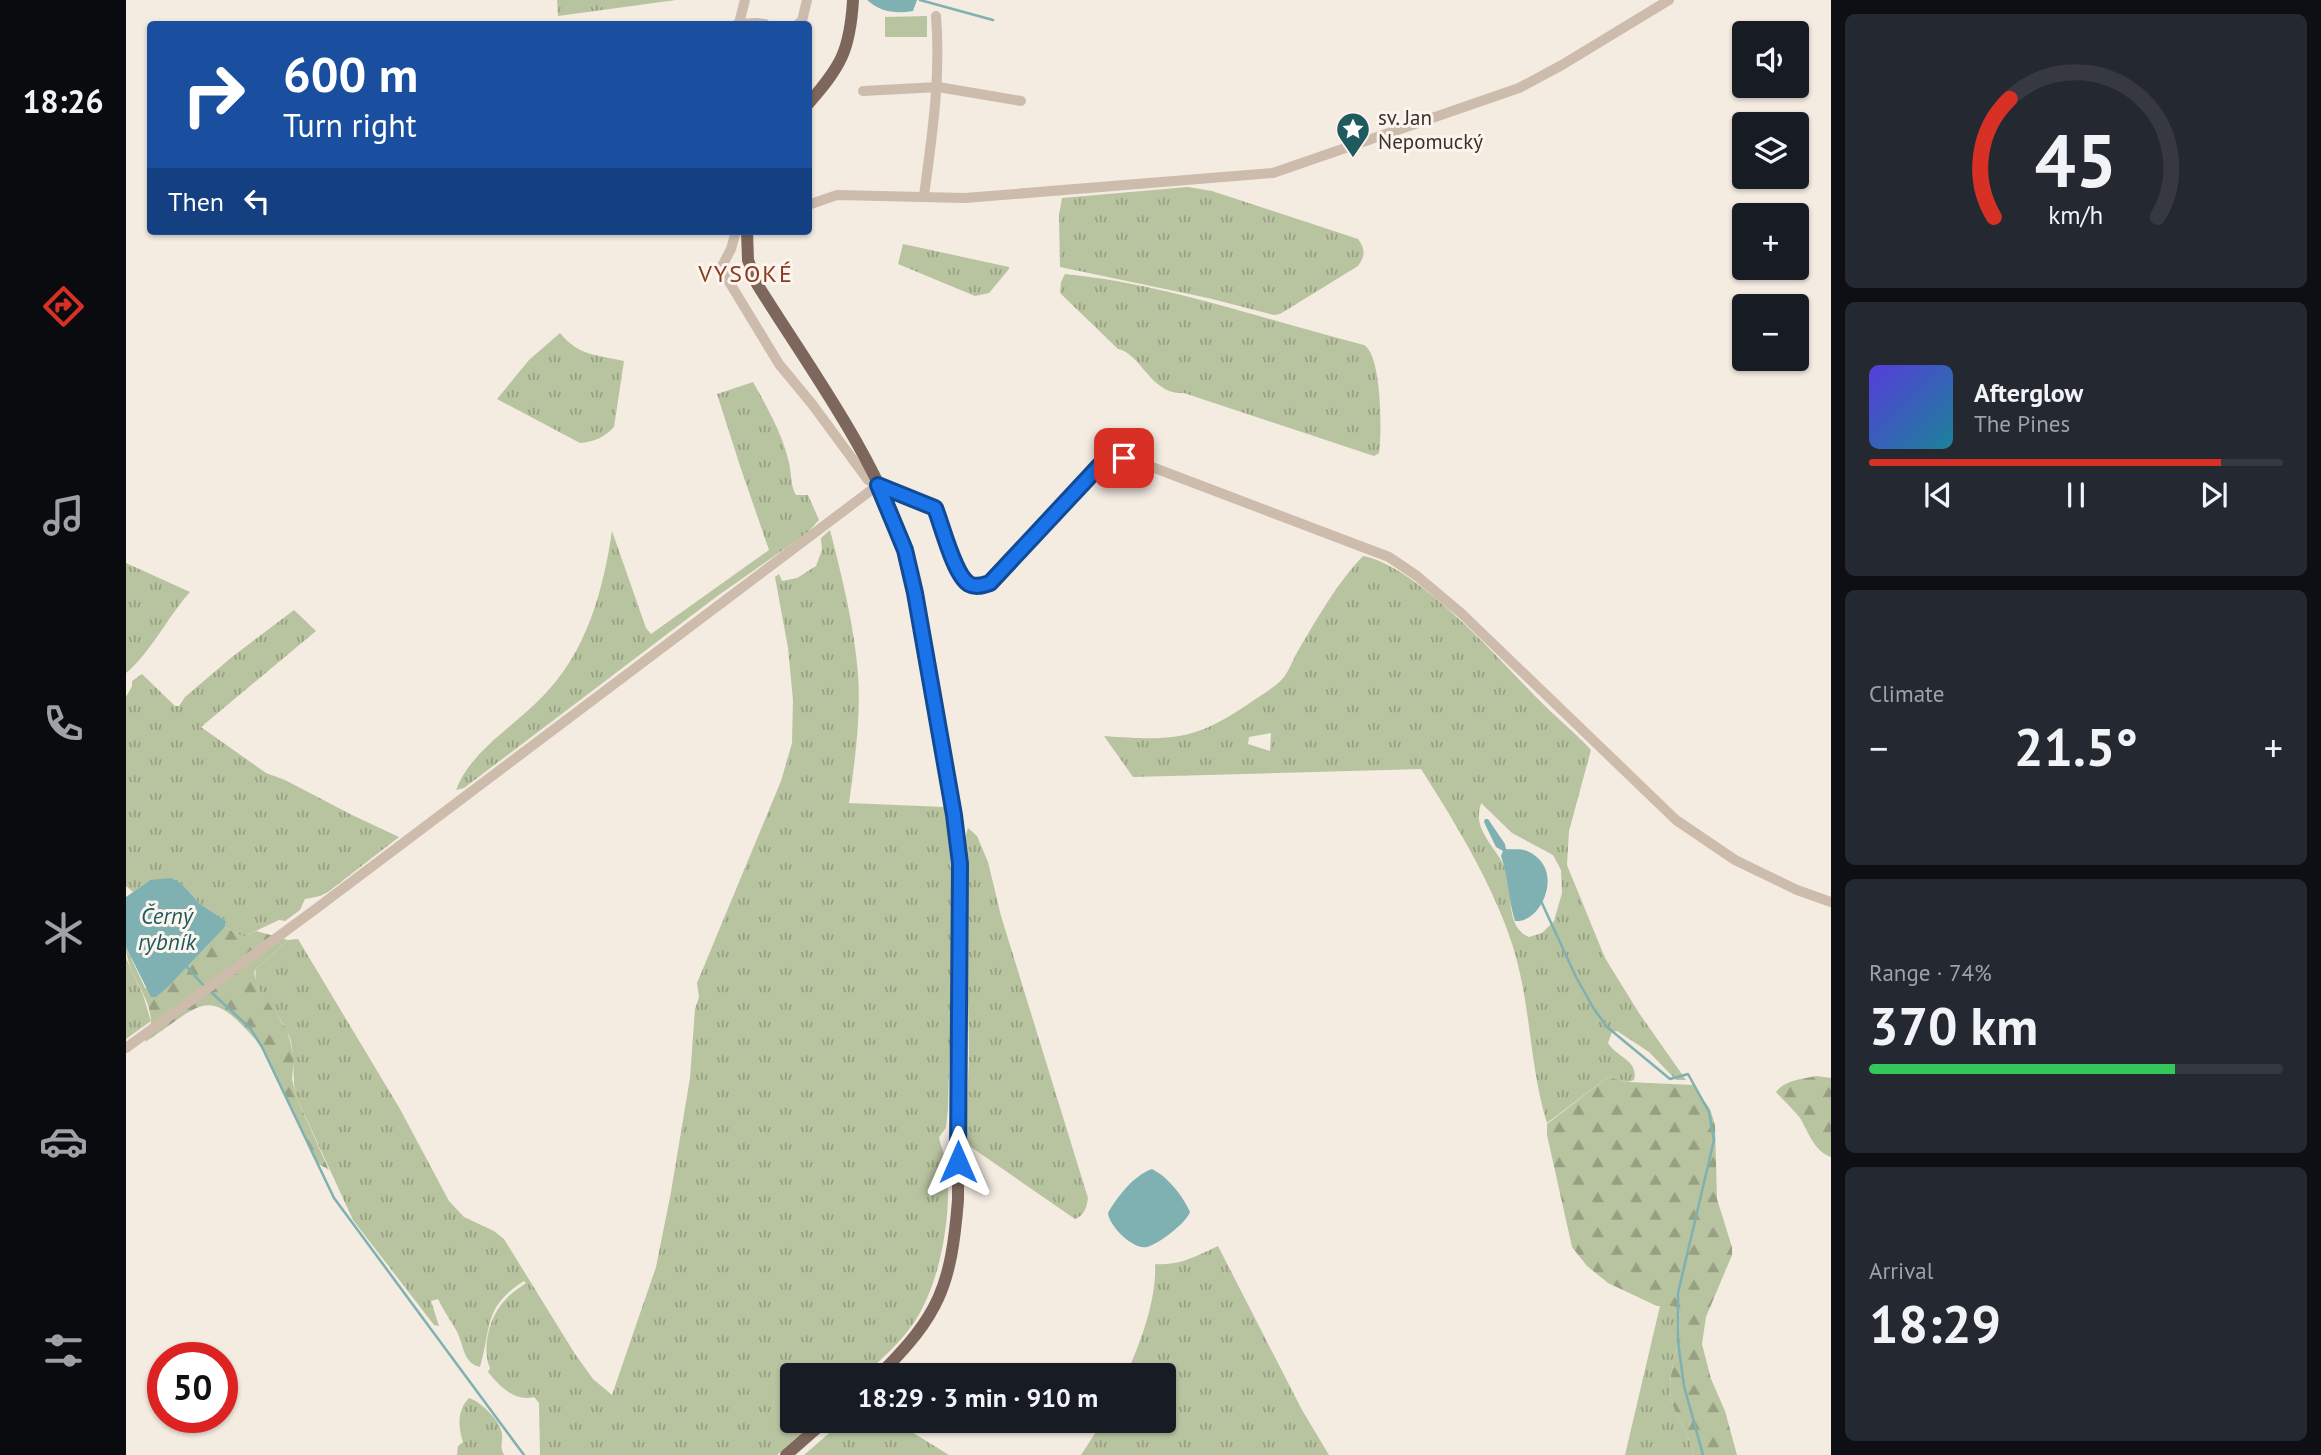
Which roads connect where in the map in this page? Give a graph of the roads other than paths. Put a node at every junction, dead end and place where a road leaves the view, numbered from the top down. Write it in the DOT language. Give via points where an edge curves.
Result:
graph roads {
  1 [pos="746,0"];
  2 [pos="807,0"];
  3 [pos="853,0"];
  4 [pos="1669,0"];
  5 [pos="936,16"];
  6 [pos="739,21"];
  7 [pos="802,21"];
  8 [pos="938,87"];
  9 [pos="863,91"];
  10 [pos="812,99"];
  11 [pos="1021,101"];
  12 [pos="924,197"];
  13 [pos="812,204"];
  14 [pos="734,235"];
  15 [pos="747,235"];
  16 [pos="878,485"];
  17 [pos="1831,902"];
  18 [pos="126,1048"];
  19 [pos="891,1363"];
  20 [pos="811,1433"];
  21 [pos="786,1455"];
  1 -- 6 [label="street"];
  2 -- 7 [label="street"];
  3 -- 10 [label="main road" via="851,31 835,72"];
  4 -- 12 [label="street" via="1519,88 1273,173 965,198"];
  5 -- 8 [label="street"];
  8 -- 9 [label="street"];
  8 -- 11 [label="street"];
  8 -- 12 [label="street"];
  12 -- 13 [label="street" via="837,195"];
  14 -- 16 [label="street" via="722,266 728,281 779,364 856,466"];
  15 -- 16 [label="main road" via="748,260 757,284"];
  16 -- 17 [label="street" via="935,508 959,571 968,583 979,587 990,583 1102,463 1124,458 1389,557 1461,614 1676,820 1735,860"];
  16 -- 18 [label="street"];
  16 -- 19 [label="main road" via="905,550 915,593 960,864 955,1233 949,1272 937,1304"];
  20 -- 21 [label="main road"];
}
